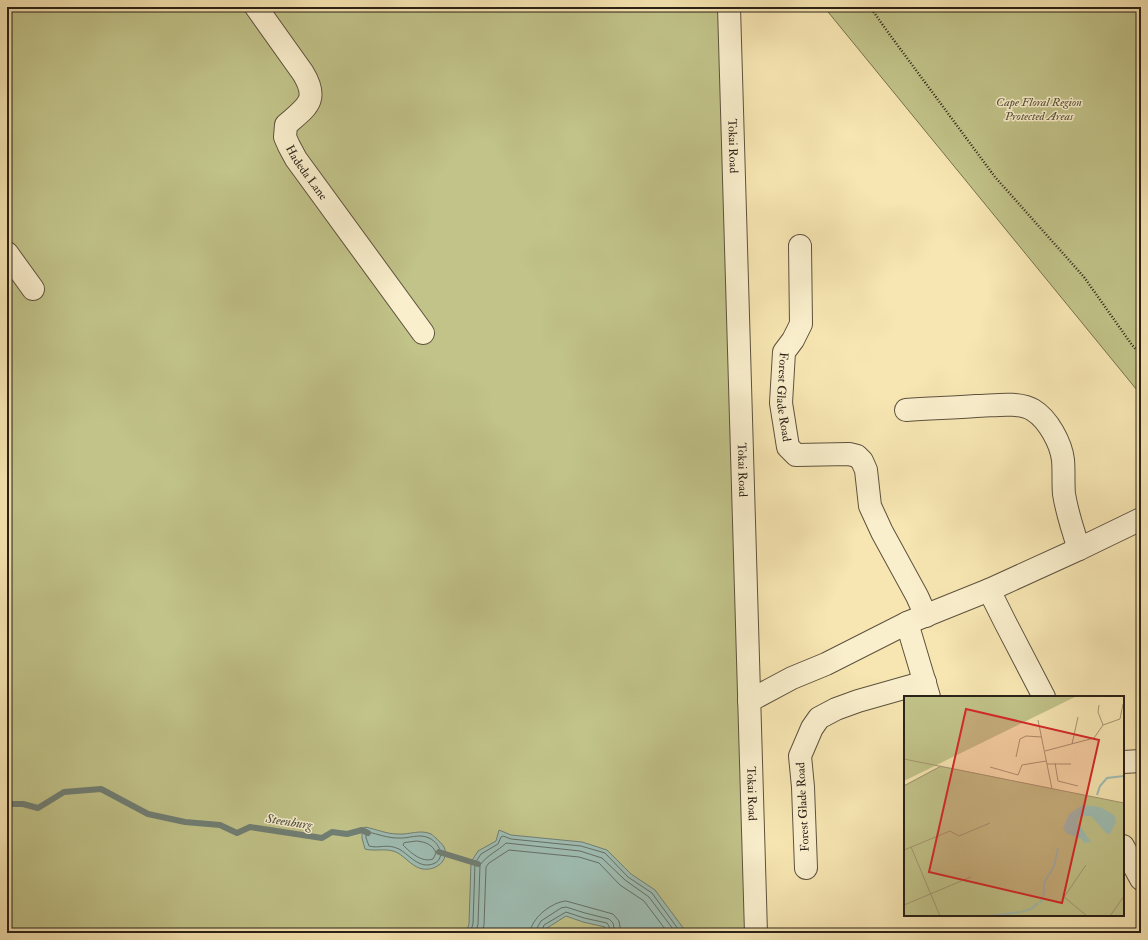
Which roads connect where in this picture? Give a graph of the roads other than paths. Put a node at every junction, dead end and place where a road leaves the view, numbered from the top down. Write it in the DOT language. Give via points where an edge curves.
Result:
graph roads {
  1 [pos="256,7"];
  2 [pos="729,7"];
  3 [pos="800,246"];
  4 [pos="7,253"];
  5 [pos="34,289"];
  6 [pos="424,333"];
  7 [pos="906,410"];
  8 [pos="1141,519"];
  9 [pos="1079,549"];
  10 [pos="989,590"];
  11 [pos="917,620"];
  12 [pos="927,689"];
  13 [pos="1043,696"];
  14 [pos="749,701"];
  15 [pos="1141,761"];
  16 [pos="1124,762"];
  17 [pos="1124,848"];
  18 [pos="806,868"];
  19 [pos="1141,879"];
  20 [pos="756,933"];
  1 -- 6 [label="street, Hadeda Lane" via="303,73 312,92 307,106 286,125 285,137 288,146"];
  2 -- 14 [label="street, Tokai Road"];
  3 -- 11 [label="street, Forest Glade Road" via="801,324 784,352 782,368 781,403 788,447 796,455 849,454 857,456 862,461 866,470 870,506 913,590"];
  4 -- 5 [label="street"];
  7 -- 9 [label="street" via="1002,405 1032,409 1052,430 1059,445 1063,460 1067,509"];
  8 -- 9 [label="street"];
  9 -- 10 [label="street"];
  10 -- 11 [label="street"];
  10 -- 13 [label="street"];
  11 -- 12 [label="street, Forest Glade Road"];
  11 -- 14 [label="street" via="792,678"];
  12 -- 18 [label="street, Forest Glade Road" via="858,700 819,718 812,728 800,756"];
  14 -- 20 [label="street, Tokai Road"];
  15 -- 16 [label="street"];
  17 -- 19 [label="street"];
}
